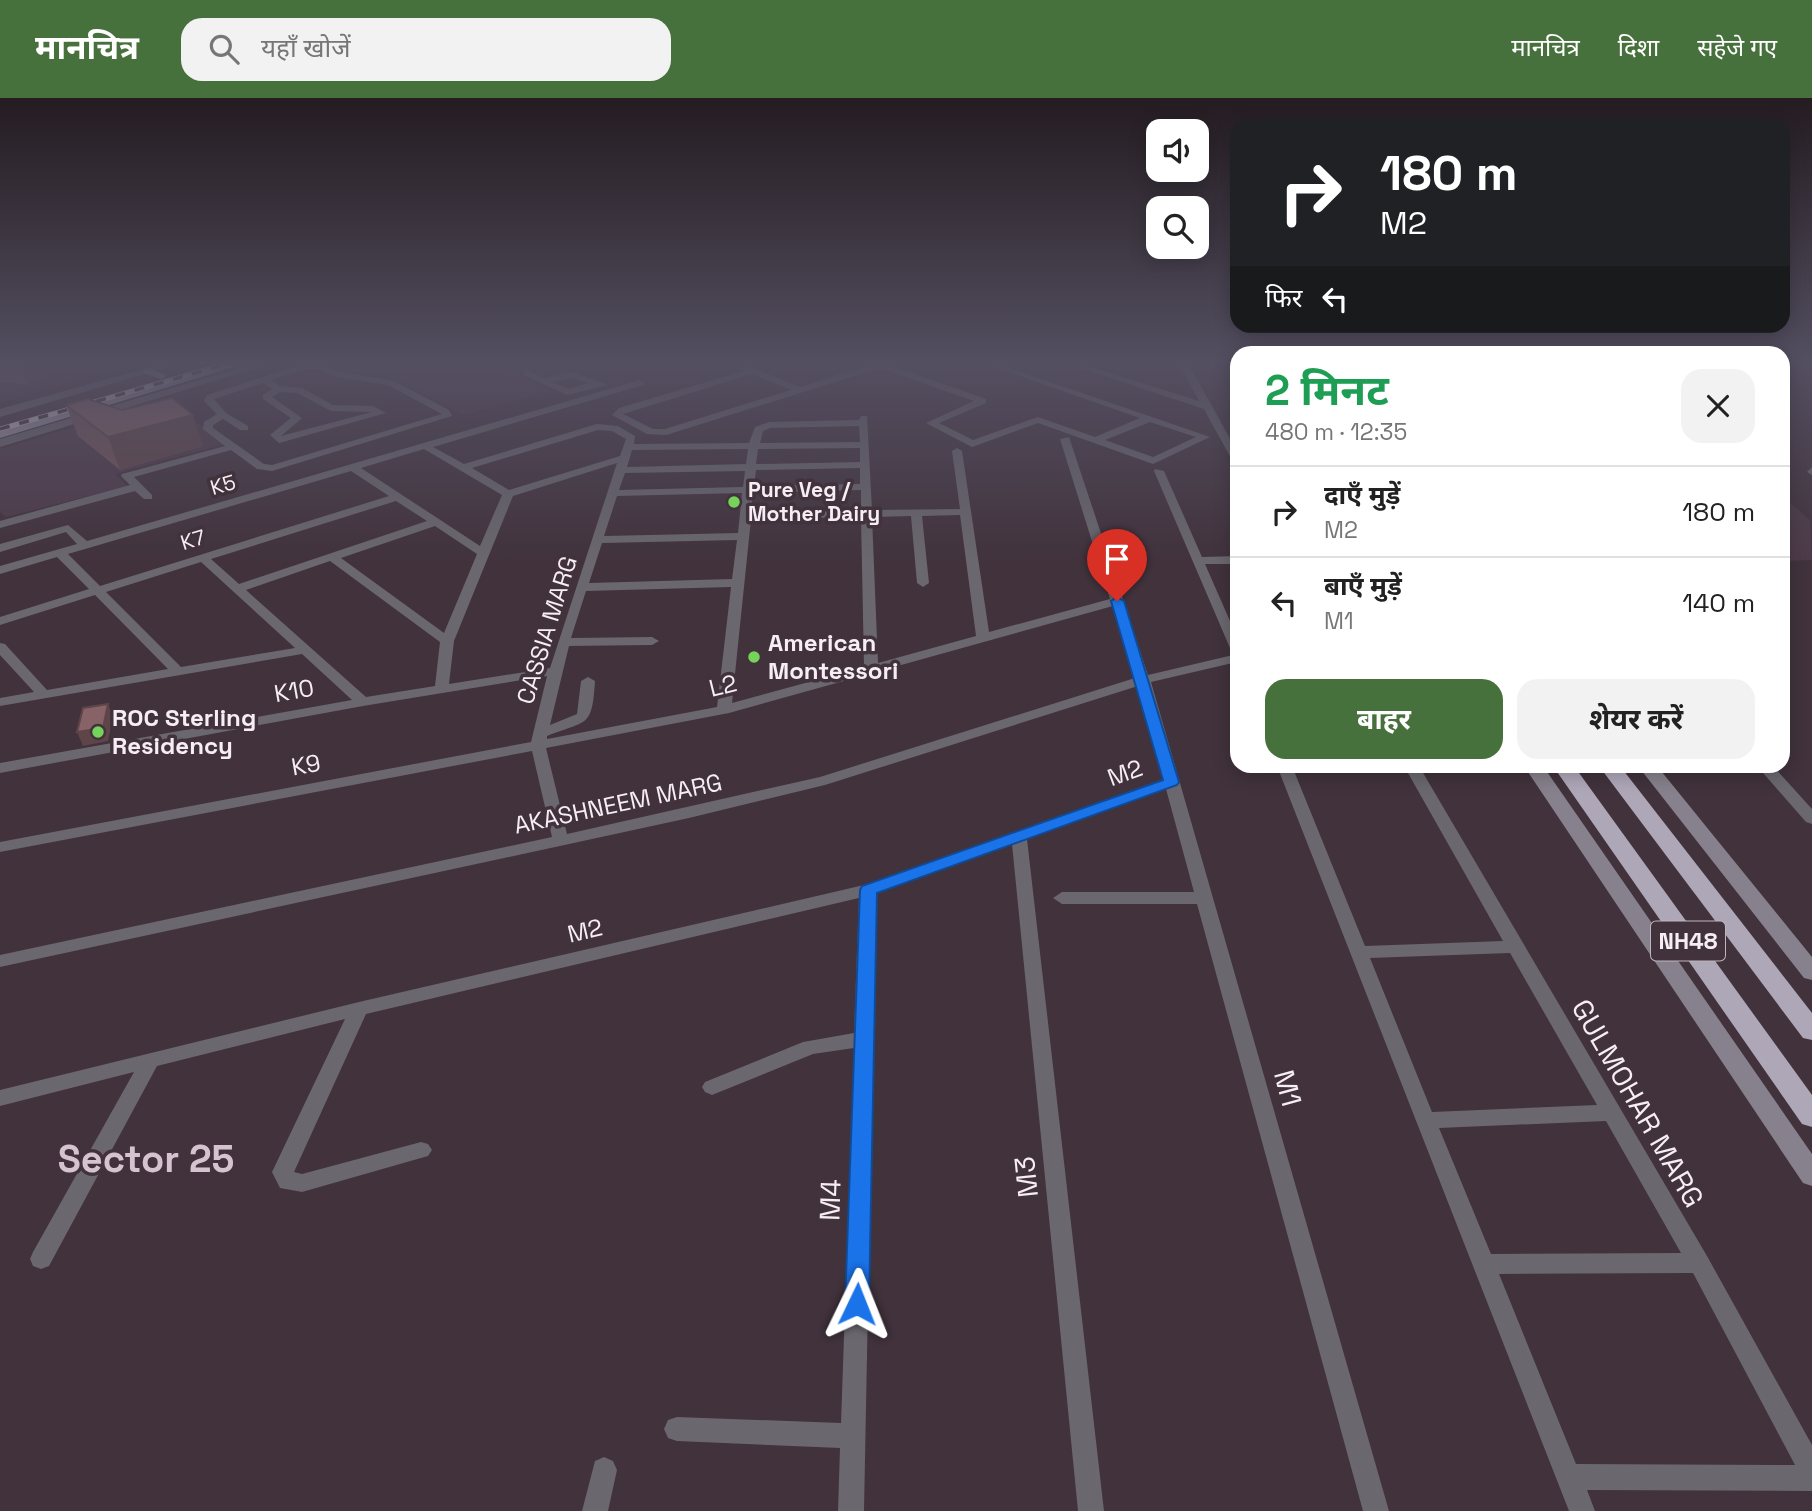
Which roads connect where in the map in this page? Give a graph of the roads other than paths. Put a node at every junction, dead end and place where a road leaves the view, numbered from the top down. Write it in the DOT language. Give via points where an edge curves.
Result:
graph roads {
  1 [pos="35,431"];
  2 [pos="212,431"];
  3 [pos="280,431"];
  4 [pos="315,431"];
  5 [pos="397,431"];
  6 [pos="476,431"];
  7 [pos="584,431"];
  8 [pos="615,431"];
  9 [pos="649,431"];
  10 [pos="669,431"];
  11 [pos="758,431"];
  12 [pos="864,431"];
  13 [pos="945,431"];
  14 [pos="1009,431"];
  15 [pos="1070,431"];
  16 [pos="1119,431"];
  17 [pos="1187,431"];
  18 [pos="1221,431"];
  19 [pos="1065,439"];
  20 [pos="1097,440"];
  21 [pos="755,441"];
  22 [pos="0,443"];
  23 [pos="865,445"];
  24 [pos="425,446"];
  25 [pos="232,447"];
  26 [pos="1230,447"];
  27 [pos="957,451"];
  28 [pos="626,453"];
  29 [pos="865,465"];
  30 [pos="352,467"];
  31 [pos="751,467"];
  32 [pos="462,468"];
  33 [pos="1159,471"];
  34 [pos="136,487"];
  35 [pos="865,487"];
  36 [pos="748,490"];
  37 [pos="613,493"];
  38 [pos="508,494"];
  39 [pos="148,497"];
  40 [pos="397,497"];
  41 [pos="965,512"];
  42 [pos="916,513"];
  43 [pos="866,514"];
  44 [pos="745,516"];
  45 [pos="436,522"];
  46 [pos="0,525"];
  47 [pos="743,536"];
  48 [pos="598,540"];
  49 [pos="85,545"];
  50 [pos="0,548"];
  51 [pos="60,552"];
  52 [pos="483,553"];
  53 [pos="202,557"];
  54 [pos="333,558"];
  55 [pos="1230,560"];
  56 [pos="1198,561"];
  57 [pos="0,570"];
  58 [pos="738,583"];
  59 [pos="923,583"];
  60 [pos="583,587"];
  61 [pos="239,588"];
  62 [pos="97,590"];
  63 [pos="1117,601"];
  64 [pos="0,621"];
  65 [pos="983,636"];
  66 [pos="1230,636"];
  67 [pos="447,641"];
  68 [pos="652,641"];
  69 [pos="563,642"];
  70 [pos="0,647"];
  71 [pos="305,650"];
  72 [pos="1230,660"];
  73 [pos="871,669"];
  74 [pos="177,671"];
  75 [pos="556,671"];
  76 [pos="1143,680"];
  77 [pos="588,681"];
  78 [pos="442,689"];
  79 [pos="44,695"];
  80 [pos="0,702"];
  81 [pos="363,702"];
  82 [pos="724,709"];
  83 [pos="539,740"];
  84 [pos="0,768"];
  85 [pos="1287,773"];
  86 [pos="1415,773"];
  87 [pos="1538,773"];
  88 [pos="1568,773"];
  89 [pos="1614,773"];
  90 [pos="1653,773"];
  91 [pos="1770,773"];
  92 [pos="1171,782"];
  93 [pos="1812,819"];
  94 [pos="1019,837"];
  95 [pos="561,839"];
  96 [pos="0,847"];
  97 [pos="868,890"];
  98 [pos="1062,898"];
  99 [pos="1205,898"];
  100 [pos="1515,947"];
  101 [pos="1359,952"];
  102 [pos="0,961"];
  103 [pos="1812,972"];
  104 [pos="359,1009"];
  105 [pos="1812,1031"];
  106 [pos="864,1039"];
  107 [pos="150,1061"];
  108 [pos="712,1087"];
  109 [pos="0,1098"];
  110 [pos="1610,1113"];
  111 [pos="1812,1116"];
  112 [pos="1426,1120"];
  113 [pos="421,1150"];
  114 [pos="1812,1175"];
  115 [pos="41,1259"];
  116 [pos="1699,1263"];
  117 [pos="1483,1264"];
  118 [pos="677,1429"];
  119 [pos="853,1436"];
  120 [pos="604,1470"];
  121 [pos="1812,1471"];
  122 [pos="1568,1477"];
  123 [pos="1812,1478"];
  124 [pos="595,1511"];
  125 [pos="851,1511"];
  126 [pos="1091,1511"];
  127 [pos="1376,1511"];
  128 [pos="1582,1511"];
  1 -- 22 [label="street"];
  2 -- 25 [label="street"];
  3 -- 4 [label="street" via="275,435 279,440"];
  5 -- 25 [label="street" via="272,468 261,467"];
  6 -- 24 [label="street, K5"];
  7 -- 32 [label="street"];
  8 -- 28 [label="street"];
  9 -- 10 [label="street"];
  11 -- 21 [label="street"];
  12 -- 23 [label="street"];
  13 -- 14 [label="street" via="965,442 978,443"];
  15 -- 20 [label="street"];
  16 -- 20 [label="street"];
  17 -- 20 [label="street" via="1205,437 1153,461"];
  18 -- 26 [label="street"];
  19 -- 63 [label="street, M1"];
  21 -- 23 [label="street"];
  21 -- 28 [label="street"];
  21 -- 31 [label="street"];
  23 -- 29 [label="street"];
  24 -- 30 [label="street, K5"];
  24 -- 32 [label="street"];
  25 -- 34 [label="street" via="126,476"];
  27 -- 41 [label="street"];
  28 -- 31 [label="street"];
  28 -- 37 [label="street, CASSIA MARG"];
  28 -- 38 [label="street"];
  29 -- 31 [label="street"];
  29 -- 35 [label="street"];
  30 -- 40 [label="street"];
  30 -- 49 [label="street, K5"];
  31 -- 36 [label="street"];
  32 -- 38 [label="street"];
  33 -- 56 [label="street"];
  34 -- 39 [label="street"];
  34 -- 46 [label="street"];
  35 -- 36 [label="street"];
  35 -- 43 [label="street"];
  36 -- 37 [label="street"];
  36 -- 44 [label="street"];
  37 -- 48 [label="street, CASSIA MARG"];
  38 -- 52 [label="street"];
  40 -- 45 [label="street"];
  40 -- 53 [label="street, K7"];
  41 -- 42 [label="street"];
  41 -- 65 [label="street"];
  42 -- 43 [label="street"];
  42 -- 59 [label="street"];
  43 -- 44 [label="street"];
  43 -- 73 [label="street"];
  44 -- 47 [label="street"];
  45 -- 52 [label="street"];
  45 -- 54 [label="street"];
  47 -- 48 [label="street"];
  47 -- 58 [label="street"];
  48 -- 60 [label="street, CASSIA MARG"];
  49 -- 50 [label="street" via="68,528"];
  49 -- 51 [label="street, K5"];
  51 -- 57 [label="street, K5"];
  51 -- 62 [label="street"];
  52 -- 67 [label="street"];
  53 -- 61 [label="street"];
  53 -- 62 [label="street, K7"];
  54 -- 61 [label="street"];
  54 -- 67 [label="street"];
  55 -- 56 [label="street"];
  56 -- 66 [label="street"];
  58 -- 60 [label="street"];
  58 -- 82 [label="street"];
  60 -- 69 [label="street, CASSIA MARG"];
  61 -- 71 [label="street"];
  62 -- 64 [label="street, K7"];
  62 -- 74 [label="street"];
  63 -- 65 [label="street, L2"];
  63 -- 76 [label="street, M1"];
  65 -- 73 [label="street, L2"];
  67 -- 78 [label="street"];
  68 -- 69 [label="street"];
  69 -- 75 [label="street, CASSIA MARG"];
  70 -- 79 [label="street"];
  71 -- 74 [label="street"];
  71 -- 81 [label="street"];
  72 -- 76 [label="street, AKASHNEEM MARG"];
  73 -- 82 [label="street, L2"];
  74 -- 79 [label="street"];
  75 -- 78 [label="street, K10"];
  75 -- 83 [label="street, CASSIA MARG"];
  76 -- 92 [label="street, M1"];
  76 -- 95 [label="street, AKASHNEEM MARG" via="825,780"];
  77 -- 83 [label="street" via="582,717"];
  78 -- 81 [label="street, K10"];
  79 -- 80 [label="street"];
  81 -- 84 [label="street, K10"];
  82 -- 83 [label="street, L2"];
  83 -- 95 [label="street, CASSIA MARG"];
  83 -- 96 [label="street, K9"];
  85 -- 101 [label="street"];
  86 -- 100 [label="street, GULMOHAR MARG"];
  87 -- 114 [label="main road"];
  88 -- 111 [label="highway, NH48"];
  89 -- 105 [label="highway, NH48"];
  90 -- 103 [label="main road"];
  91 -- 93 [label="street"];
  92 -- 94 [label="street, M2"];
  92 -- 99 [label="street, M1"];
  94 -- 97 [label="street, M2"];
  94 -- 126 [label="street, M3"];
  95 -- 102 [label="street, AKASHNEEM MARG"];
  97 -- 104 [label="street, M2"];
  97 -- 106 [label="street, M4"];
  98 -- 99 [label="street"];
  99 -- 127 [label="street, M1"];
  100 -- 101 [label="street"];
  100 -- 110 [label="street, GULMOHAR MARG"];
  101 -- 112 [label="street"];
  104 -- 107 [label="street, M2"];
  104 -- 113 [label="street" via="283,1172 288,1182 302,1184"];
  106 -- 108 [label="street" via="810,1046"];
  106 -- 119 [label="street, M4"];
  107 -- 109 [label="street, M2"];
  107 -- 115 [label="street"];
  110 -- 112 [label="street"];
  110 -- 116 [label="street, GULMOHAR MARG"];
  112 -- 117 [label="street"];
  116 -- 117 [label="street"];
  116 -- 121 [label="street, GULMOHAR MARG"];
  117 -- 122 [label="street"];
  118 -- 119 [label="street"];
  119 -- 125 [label="street, M4"];
  120 -- 124 [label="street"];
  122 -- 123 [label="street"];
  122 -- 128 [label="street"];
}
